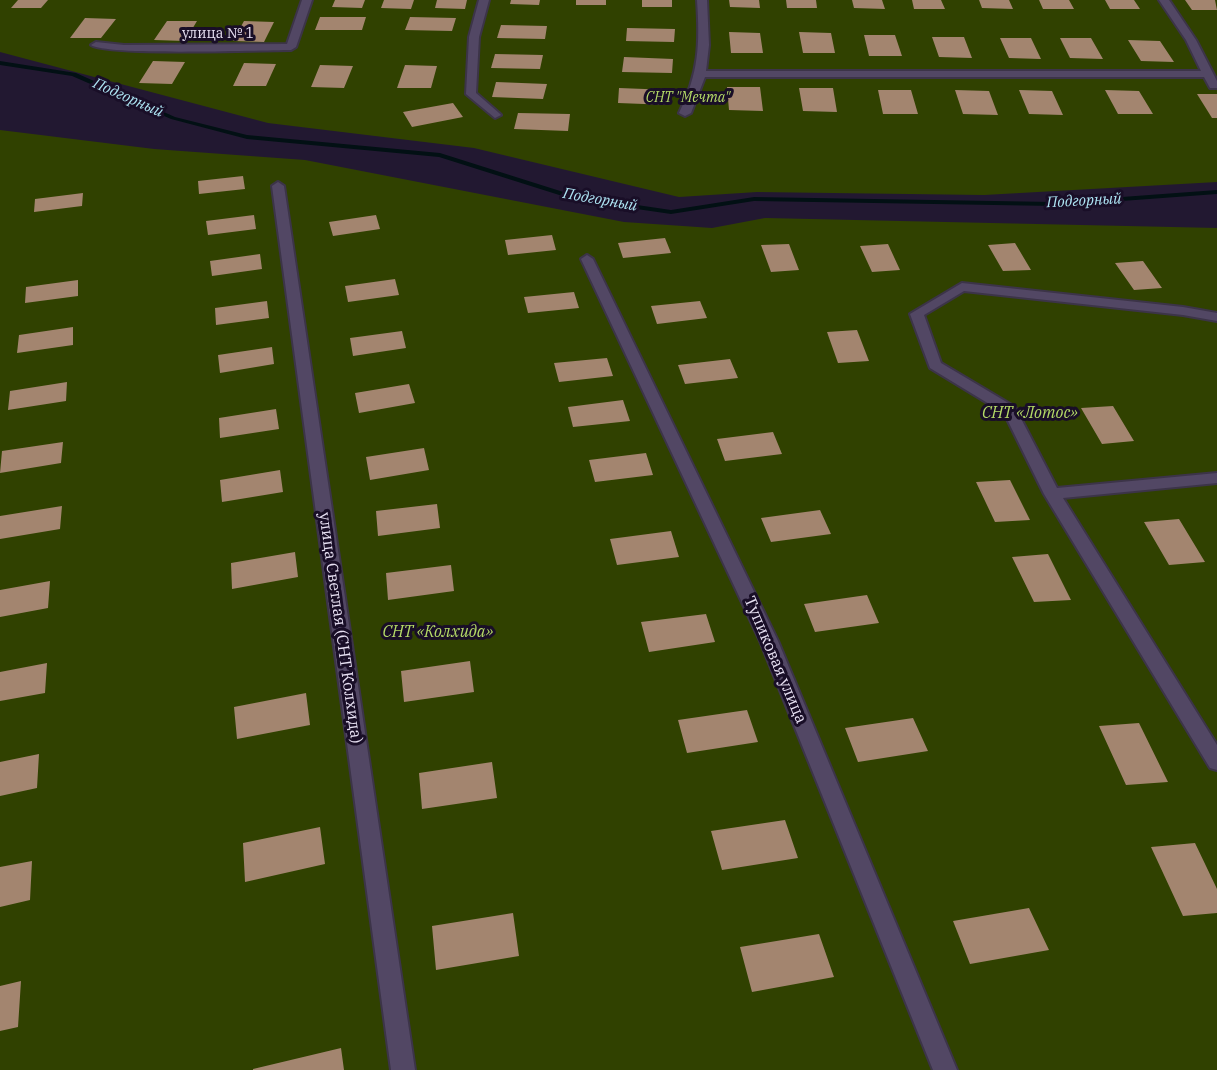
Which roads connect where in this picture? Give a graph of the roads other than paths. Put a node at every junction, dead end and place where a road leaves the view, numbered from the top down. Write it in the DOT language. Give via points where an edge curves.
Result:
graph roads {
  1 [pos="307,0"];
  2 [pos="484,0"];
  3 [pos="702,0"];
  4 [pos="1164,0"];
  5 [pos="96,45"];
  6 [pos="702,74"];
  7 [pos="1208,74"];
  8 [pos="1214,86"];
  9 [pos="685,113"];
  10 [pos="495,115"];
  11 [pos="278,186"];
  12 [pos="587,259"];
  13 [pos="1217,317"];
  14 [pos="1217,478"];
  15 [pos="1052,494"];
  16 [pos="1217,762"];
  17 [pos="403,1070"];
  18 [pos="945,1070"];
  1 -- 5 [label="street, улица № 1" via="291,47"];
  2 -- 10 [label="street" via="474,37 471,94"];
  3 -- 6 [label="street"];
  4 -- 7 [label="street"];
  6 -- 7 [label="street"];
  6 -- 9 [label="street"];
  7 -- 8 [label="street"];
  11 -- 17 [label="street, улица Светлая (СНТ Колхида)"];
  12 -- 18 [label="street, Тупиковая улица" via="769,641"];
  13 -- 15 [label="street" via="962,287 917,314 935,365 1010,410"];
  14 -- 15 [label="street"];
  15 -- 16 [label="street"];
}
